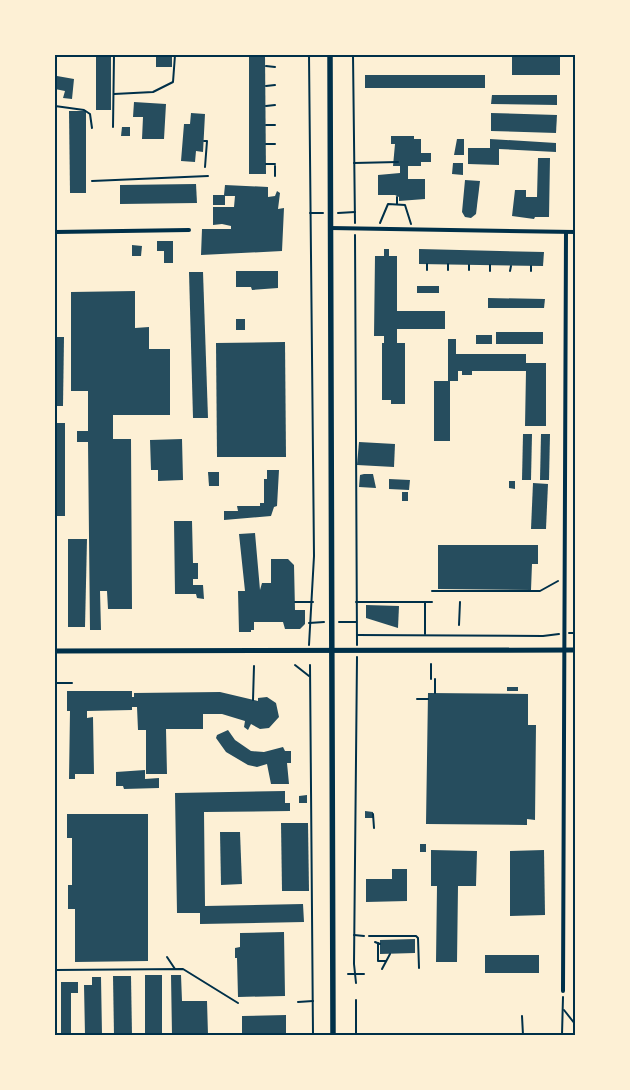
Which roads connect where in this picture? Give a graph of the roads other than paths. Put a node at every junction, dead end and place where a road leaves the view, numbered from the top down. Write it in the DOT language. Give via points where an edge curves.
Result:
graph roads {
  1 [pos="330,55"];
  2 [pos="330,228"];
  3 [pos="189,230"];
  4 [pos="55,232"];
  5 [pos="566,232"];
  6 [pos="575,232"];
  7 [pos="564,650"];
  8 [pos="575,650"];
  9 [pos="55,651"];
  10 [pos="332,651"];
  11 [pos="369,936"];
  12 [pos="419,968"];
  13 [pos="563,991"];
  14 [pos="333,1035"];
  1 -- 2 [label="main road"];
  2 -- 5 [label="street"];
  2 -- 10 [label="main road"];
  3 -- 4 [label="street"];
  5 -- 6 [label="street"];
  5 -- 7 [label="street"];
  7 -- 8 [label="main road"];
  7 -- 10 [label="main road"];
  7 -- 13 [label="street"];
  9 -- 10 [label="main road"];
  10 -- 14 [label="main road"];
  11 -- 12 [label="lane" via="416,936"];
}
